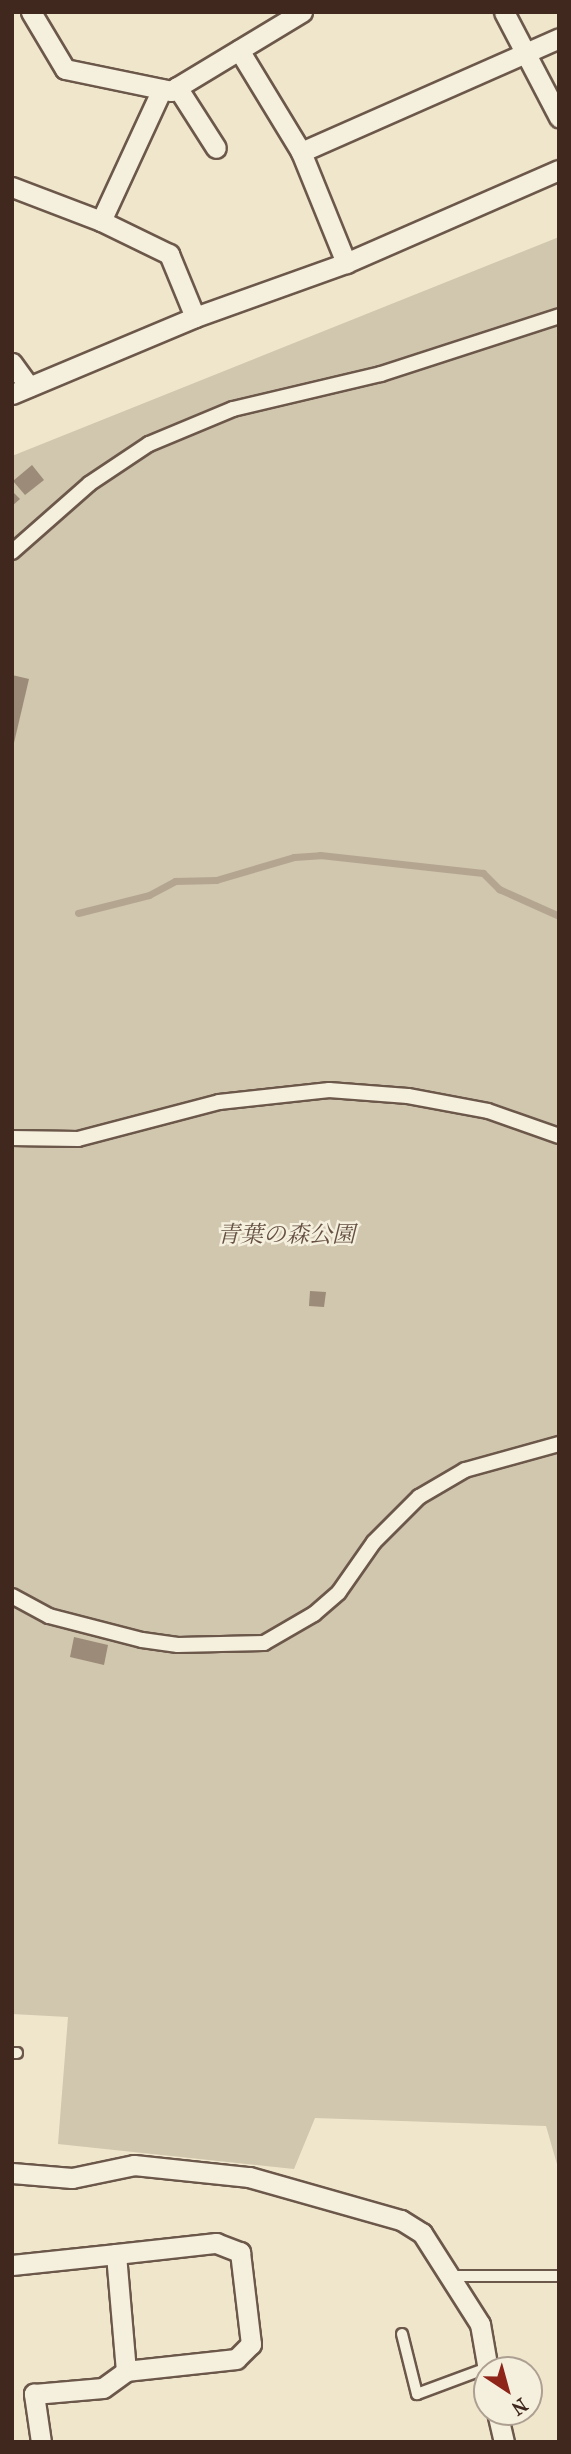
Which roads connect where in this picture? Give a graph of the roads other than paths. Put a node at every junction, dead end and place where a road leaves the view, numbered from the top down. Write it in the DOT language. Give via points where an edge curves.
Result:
graph roads {
  1 [pos="19,12"];
  2 [pos="31,12"];
  3 [pos="302,12"];
  4 [pos="504,12"];
  5 [pos="12,16"];
  6 [pos="559,38"];
  7 [pos="239,50"];
  8 [pos="526,55"];
  9 [pos="170,88"];
  10 [pos="559,117"];
  11 [pos="216,148"];
  12 [pos="301,152"];
  13 [pos="559,170"];
  14 [pos="12,187"];
  15 [pos="101,221"];
  16 [pos="346,263"];
  17 [pos="559,316"];
  18 [pos="195,317"];
  19 [pos="12,363"];
  20 [pos="21,390"];
  21 [pos="12,552"];
  22 [pos="559,1136"];
  23 [pos="12,1138"];
  24 [pos="559,1444"];
  25 [pos="12,1596"];
  26 [pos="12,2173"];
  27 [pos="116,2253"];
  28 [pos="12,2265"];
  29 [pos="451,2276"];
  30 [pos="559,2276"];
  31 [pos="402,2334"];
  32 [pos="486,2356"];
  33 [pos="126,2371"];
  34 [pos="473,2374"];
  35 [pos="41,2442"];
  1 -- 5 [label="street"];
  2 -- 9 [label="street" via="65,69"];
  3 -- 7 [label="street"];
  4 -- 8 [label="street"];
  6 -- 8 [label="street"];
  7 -- 9 [label="street"];
  7 -- 12 [label="street"];
  8 -- 10 [label="street"];
  8 -- 12 [label="street"];
  9 -- 11 [label="street"];
  9 -- 15 [label="street"];
  12 -- 16 [label="street"];
  13 -- 16 [label="street"];
  14 -- 15 [label="street"];
  15 -- 18 [label="street" via="169,254"];
  16 -- 18 [label="street"];
  17 -- 21 [label="street" via="381,374 233,408 149,444 89,484"];
  18 -- 20 [label="street"];
  19 -- 20 [label="street"];
  22 -- 23 [label="street" via="488,1111 408,1096 328,1090 219,1102 78,1139"];
  24 -- 25 [label="street" via="465,1470 419,1497 374,1542 339,1592 314,1614 264,1643 178,1645 142,1640 49,1616"];
  26 -- 29 [label="street" via="72,2178 134,2165 249,2176 401,2220 422,2233"];
  27 -- 28 [label="street"];
  27 -- 33 [label="street"];
  27 -- 33 [label="street" via="216,2243 240,2252 251,2344 236,2359"];
  29 -- 30 [label="lane"];
  29 -- 32 [label="street" via="480,2323"];
  31 -- 34 [label="lane" via="417,2394"];
  33 -- 35 [label="street" via="103,2388 34,2394"];
}
